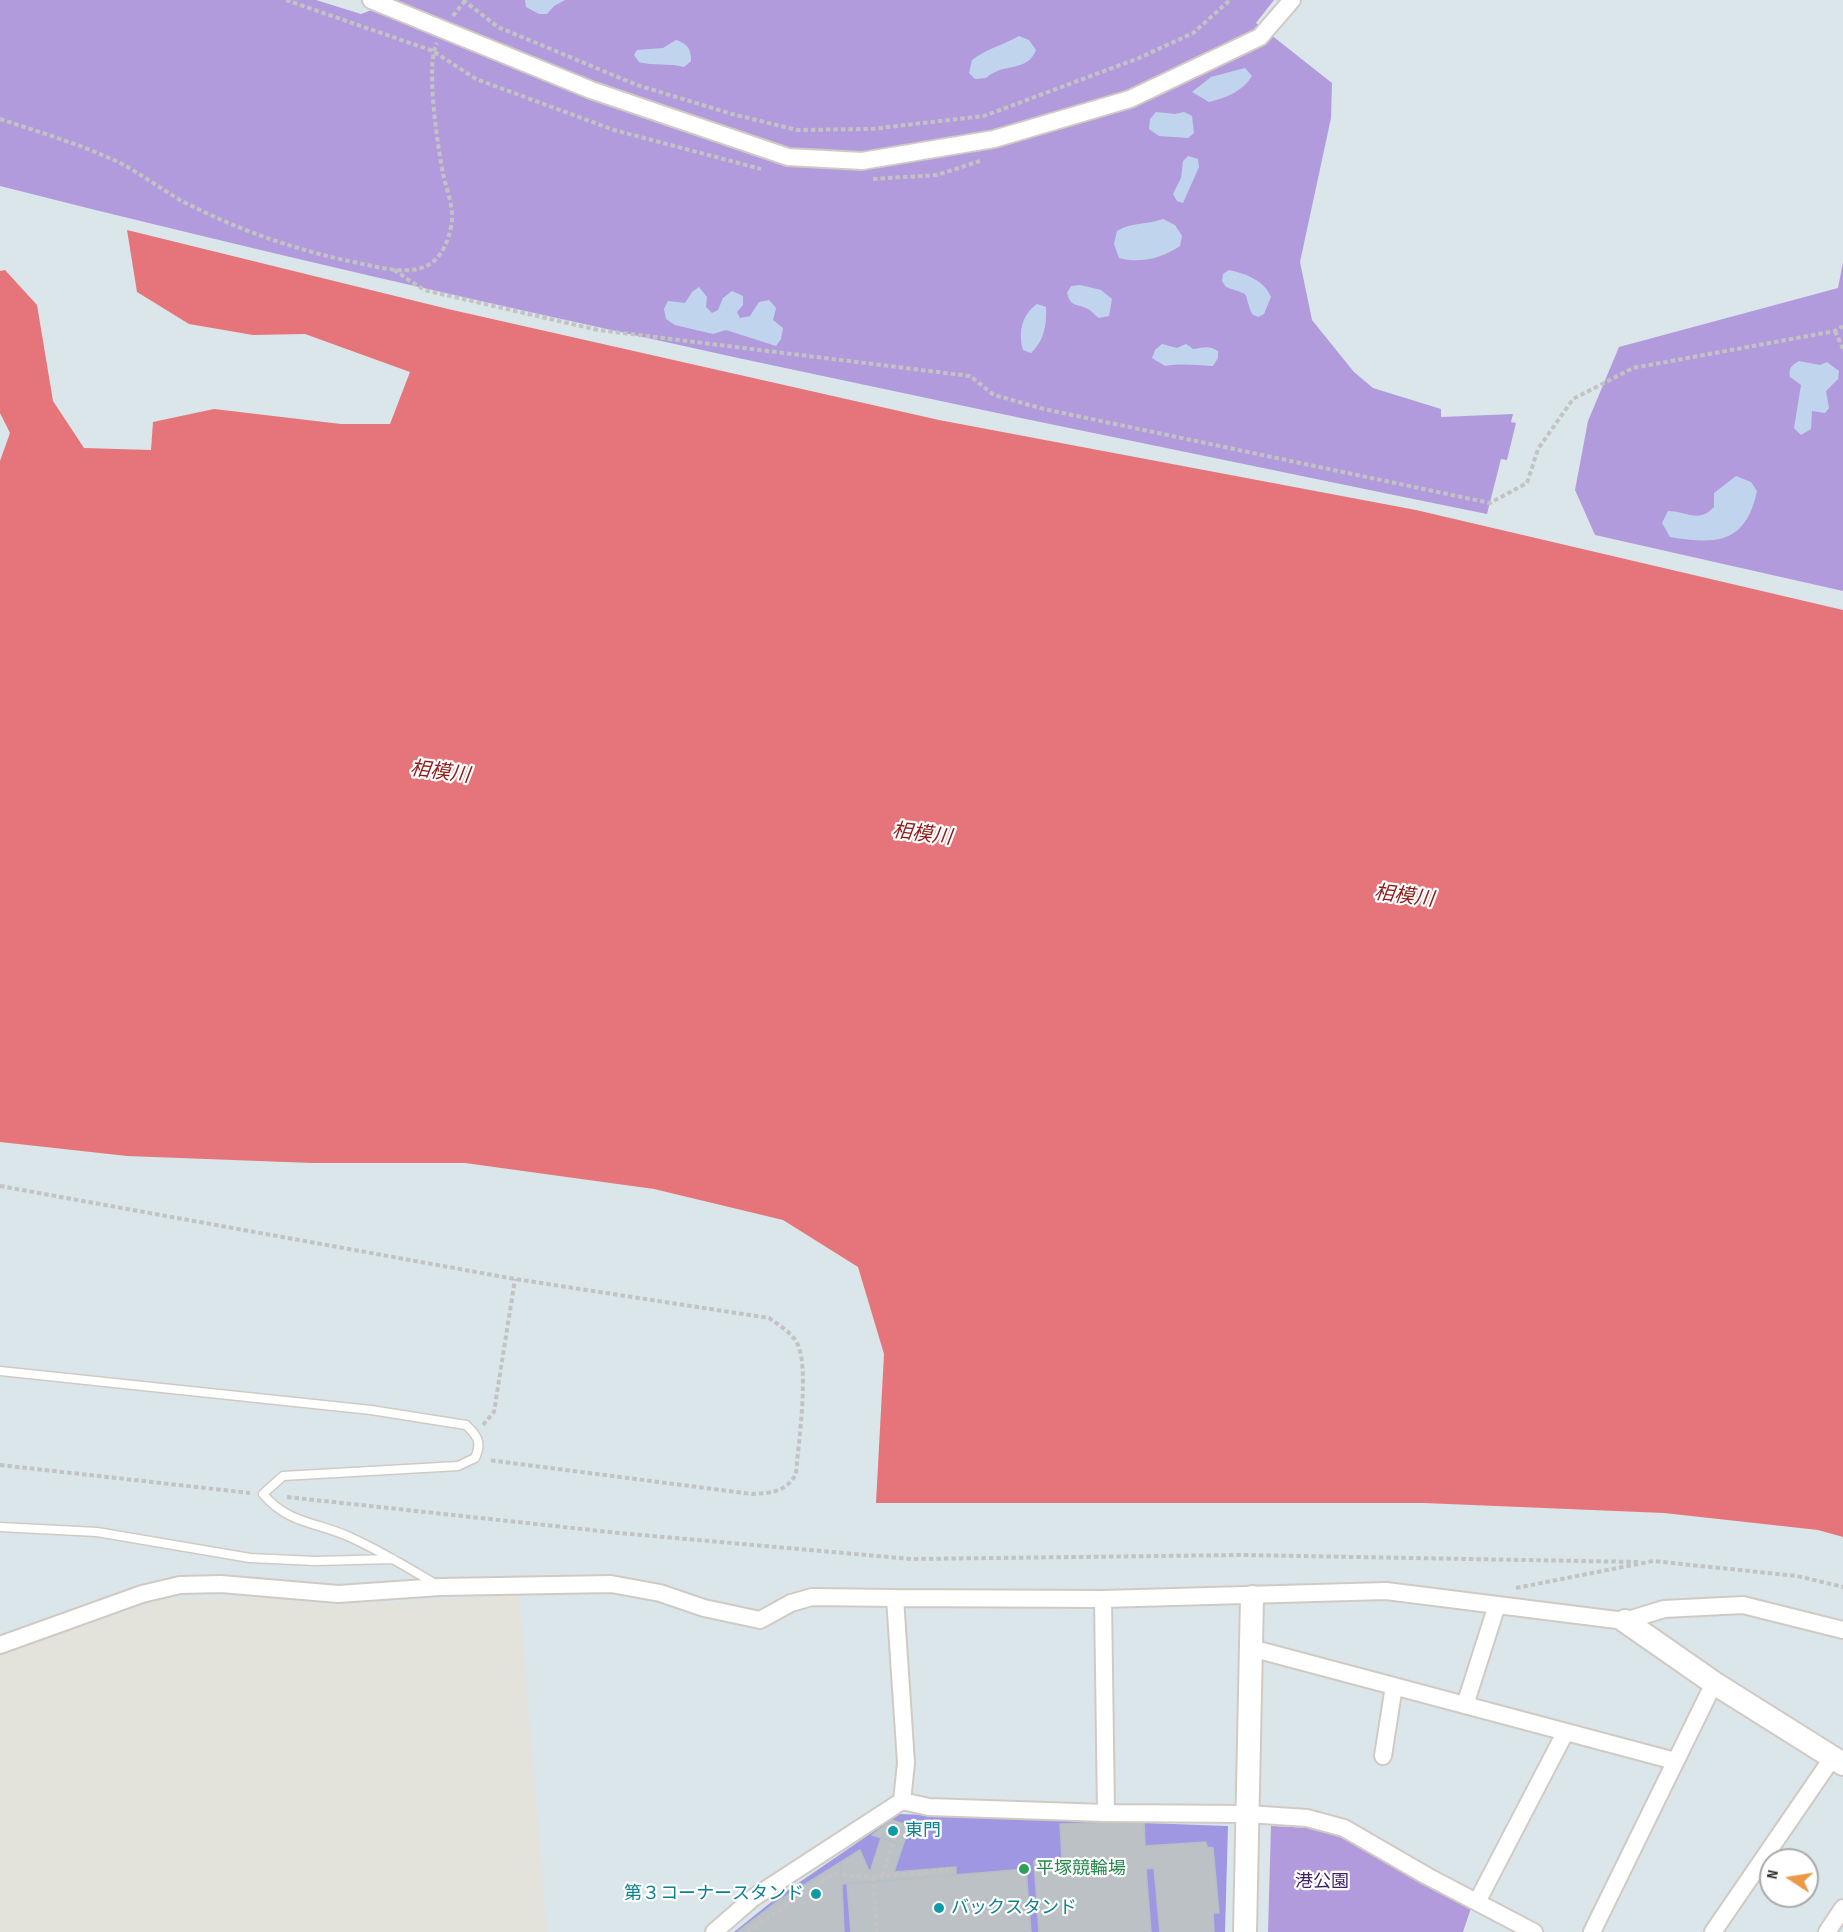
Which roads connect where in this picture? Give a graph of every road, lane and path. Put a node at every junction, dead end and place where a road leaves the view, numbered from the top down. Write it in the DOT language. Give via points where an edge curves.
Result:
graph roads {
  1 [pos="286,0"];
  2 [pos="371,0"];
  3 [pos="1230,0"];
  4 [pos="1292,0"];
  5 [pos="463,1"];
  6 [pos="447,25"];
  7 [pos="443,34"];
  8 [pos="433,51"];
  9 [pos="0,119"];
  10 [pos="984,159"];
  11 [pos="772,171"];
  12 [pos="864,178"];
  13 [pos="394,270"];
  14 [pos="1843,327"];
  15 [pos="1835,330"];
  16 [pos="1843,349"];
  17 [pos="0,1186"];
  18 [pos="515,1279"];
  19 [pos="0,1371"];
  20 [pos="474,1432"];
  21 [pos="475,1458"];
  22 [pos="0,1465"];
  23 [pos="263,1494"];
  24 [pos="0,1527"];
  25 [pos="395,1559"];
  26 [pos="1638,1562"];
  27 [pos="440,1587"];
  28 [pos="1843,1587"];
  29 [pos="1252,1597"];
  30 [pos="896,1598"];
  31 [pos="1103,1599"];
  32 [pos="1494,1605"];
  33 [pos="1625,1621"];
  34 [pos="1843,1630"];
  35 [pos="0,1645"];
  36 [pos="1251,1648"];
  37 [pos="1714,1683"];
  38 [pos="1394,1686"];
  39 [pos="1465,1704"];
  40 [pos="1565,1733"];
  41 [pos="1383,1756"];
  42 [pos="1675,1761"];
  43 [pos="1838,1761"];
  44 [pos="902,1801"];
  45 [pos="1106,1813"];
  46 [pos="1248,1814"];
  47 [pos="901,1820"];
  48 [pos="948,1870"];
  49 [pos="882,1876"];
  50 [pos="873,1877"];
  51 [pos="1478,1902"];
  52 [pos="1843,1908"];
  53 [pos="714,1932"];
  54 [pos="747,1932"];
  55 [pos="877,1932"];
  56 [pos="1245,1932"];
  57 [pos="1534,1932"];
  58 [pos="1592,1932"];
  59 [pos="1713,1932"];
  60 [pos="1827,1932"];
  1 -- 8 [label="path"];
  2 -- 4 [label="street" via="591,90 788,157 862,161 994,139 1130,99 1260,38"];
  3 -- 5 [label="path" via="1193,33 1139,58 984,116 871,129 797,130 637,85 498,27"];
  5 -- 6 [label="path"];
  7 -- 8 [label="path"];
  8 -- 11 [label="path" via="476,79 614,130"];
  8 -- 13 [label="path" via="433,100 451,226 441,255 424,269"];
  9 -- 13 [label="path" via="110,158 180,200 270,241"];
  10 -- 12 [label="path" via="937,175"];
  13 -- 15 [label="path" via="424,290 598,330 970,375 994,395 1044,410 1490,503 1527,483 1538,449 1573,399 1633,368"];
  14 -- 15 [label="path"];
  15 -- 16 [label="path"];
  17 -- 18 [label="path"];
  18 -- 20 [label="path" via="494,1412"];
  18 -- 21 [label="path" via="770,1318 796,1340 802,1353 796,1474 789,1486 773,1493 752,1494"];
  19 -- 20 [label="lane" via="371,1410 466,1425"];
  20 -- 21 [label="lane" via="480,1447"];
  21 -- 23 [label="lane" via="458,1466 283,1476"];
  22 -- 23 [label="path"];
  23 -- 25 [label="lane" via="276,1510 350,1536"];
  23 -- 26 [label="path" via="619,1533 911,1558 1242,1555"];
  24 -- 25 [label="lane" via="97,1532 250,1558 316,1562"];
  25 -- 27 [label="lane"];
  26 -- 28 [label="path" via="1797,1576"];
  26 -- 32 [label="path" via="1514,1588"];
  27 -- 30 [label="street" via="611,1584 760,1620 791,1603 812,1597"];
  27 -- 35 [label="street" via="338,1594 221,1584 180,1585 142,1594"];
  29 -- 31 [label="street"];
  29 -- 32 [label="street" via="1386,1591"];
  29 -- 36 [label="street"];
  30 -- 31 [label="street"];
  30 -- 44 [label="street" via="906,1763"];
  31 -- 45 [label="street"];
  32 -- 33 [label="street"];
  32 -- 39 [label="street"];
  33 -- 34 [label="street" via="1664,1609 1743,1605"];
  33 -- 37 [label="street"];
  36 -- 38 [label="street"];
  36 -- 46 [label="street"];
  37 -- 42 [label="street"];
  37 -- 43 [label="street"];
  38 -- 39 [label="street"];
  38 -- 41 [label="street"];
  39 -- 40 [label="street"];
  40 -- 42 [label="street"];
  40 -- 51 [label="street"];
  42 -- 58 [label="street"];
  43 -- 59 [label="street"];
  44 -- 45 [label="street" via="928,1807"];
  44 -- 53 [label="street" via="753,1898"];
  45 -- 46 [label="street"];
  46 -- 51 [label="street" via="1307,1818 1344,1828"];
  46 -- 56 [label="street"];
  47 -- 49 [label="path"];
  48 -- 49 [label="path"];
  49 -- 50 [label="path"];
  50 -- 54 [label="path" via="833,1874"];
  50 -- 55 [label="path"];
  51 -- 57 [label="street"];
  52 -- 60 [label="street"];
}
